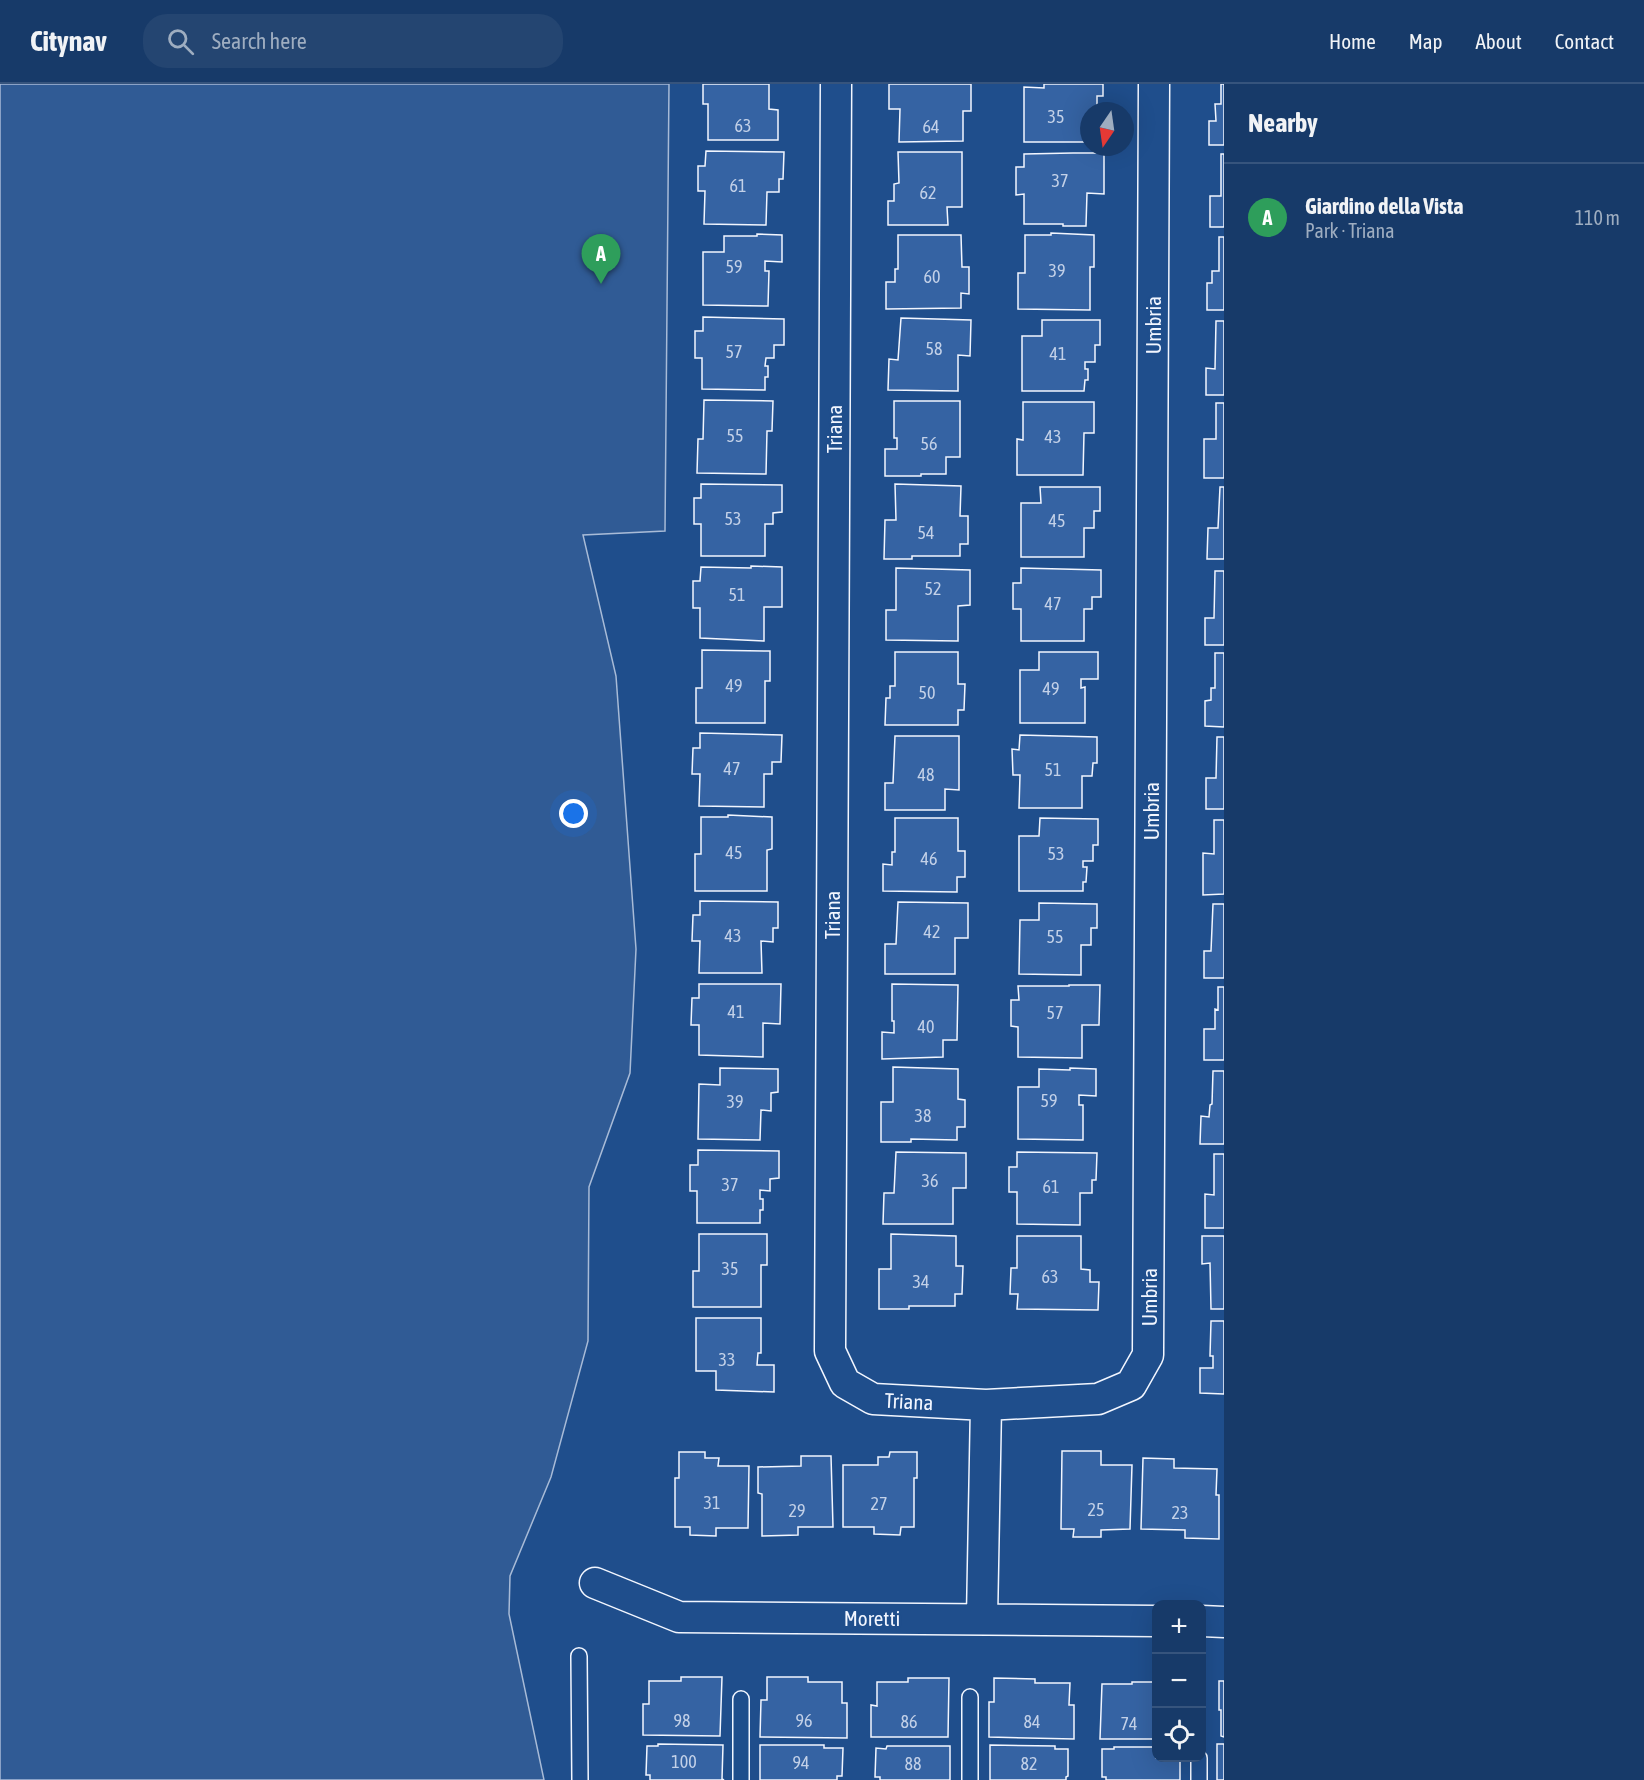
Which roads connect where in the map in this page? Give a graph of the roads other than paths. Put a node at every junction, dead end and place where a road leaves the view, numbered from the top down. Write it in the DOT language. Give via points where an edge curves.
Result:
graph roads {
  1 [pos="836,84"];
  2 [pos="1154,84"];
  3 [pos="986,1405"];
  4 [pos="595,1583"];
  5 [pos="982,1619"];
  6 [pos="1152,1621"];
  7 [pos="1206,1621"];
  8 [pos="1224,1622"];
  9 [pos="579,1656"];
  10 [pos="970,1697"];
  11 [pos="741,1699"];
  12 [pos="1199,1762"];
  13 [pos="580,1780"];
  14 [pos="741,1780"];
  15 [pos="970,1780"];
  16 [pos="1199,1780"];
  1 -- 3 [label="street, Triana" via="830,1351 845,1383 873,1400"];
  2 -- 3 [label="street, Umbria" via="1148,1355 1131,1385 1098,1399"];
  3 -- 5 [label="street"];
  4 -- 5 [label="street, Moretti" via="679,1617"];
  5 -- 6 [label="street, Moretti"];
  7 -- 8 [label="street"];
  9 -- 13 [label="lane"];
  10 -- 15 [label="lane"];
  11 -- 14 [label="lane"];
  12 -- 16 [label="lane"];
}
